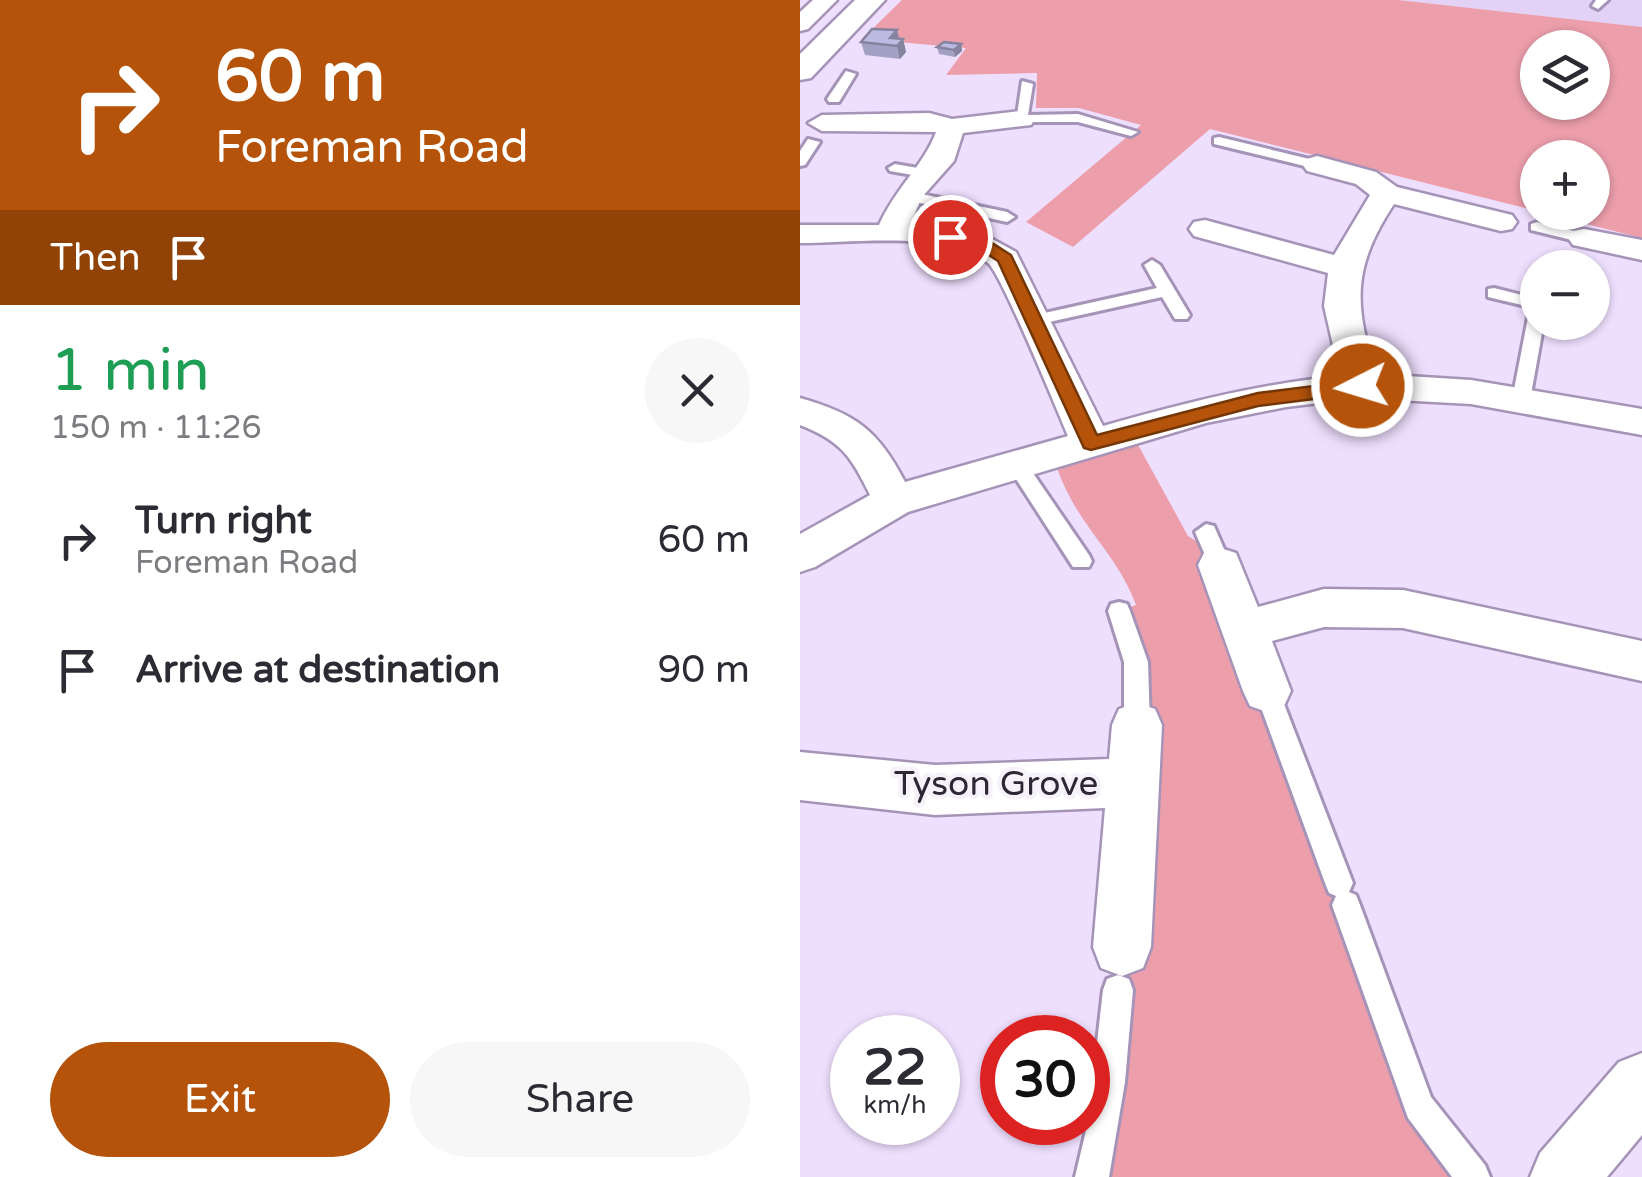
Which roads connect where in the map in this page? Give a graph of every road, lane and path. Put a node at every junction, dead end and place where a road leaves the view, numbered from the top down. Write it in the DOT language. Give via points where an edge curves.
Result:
graph roads {
  1 [pos="826,0"];
  2 [pos="871,0"];
  3 [pos="800,24"];
  4 [pos="800,71"];
  5 [pos="850,74"];
  6 [pos="1027,84"];
  7 [pos="1021,119"];
  8 [pos="951,128"];
  9 [pos="817,131"];
  10 [pos="1131,132"];
  11 [pos="1219,141"];
  12 [pos="1317,166"];
  13 [pos="909,179"];
  14 [pos="1386,193"];
  15 [pos="1501,222"];
  16 [pos="1021,226"];
  17 [pos="1205,229"];
  18 [pos="1553,230"];
  19 [pos="891,233"];
  20 [pos="800,234"];
  21 [pos="1584,238"];
  22 [pos="986,246"];
  23 [pos="1642,250"];
  24 [pos="1152,265"];
  25 [pos="1342,267"];
  26 [pos="1167,291"];
  27 [pos="1494,293"];
  28 [pos="1520,301"];
  29 [pos="1181,315"];
  30 [pos="1031,321"];
  31 [pos="1532,340"];
  32 [pos="1362,386"];
  33 [pos="1521,400"];
  34 [pos="800,411"];
  35 [pos="1642,422"];
  36 [pos="1091,444"];
  37 [pos="1018,465"];
  38 [pos="894,501"];
  39 [pos="1213,548"];
  40 [pos="800,555"];
  41 [pos="1081,560"];
  42 [pos="1119,611"];
  43 [pos="1246,629"];
  44 [pos="1642,661"];
  45 [pos="1267,692"];
  46 [pos="1136,726"];
  47 [pos="800,776"];
  48 [pos="1133,782"];
  49 [pos="1120,969"];
  50 [pos="1642,1085"];
  51 [pos="1092,1177"];
  52 [pos="1472,1177"];
  53 [pos="1564,1177"];
  1 -- 3 [label="street"];
  2 -- 4 [label="highway"];
  5 -- 9 [label="lane"];
  6 -- 7 [label="lane"];
  7 -- 8 [label="street"];
  7 -- 10 [label="lane" via="1078,118"];
  8 -- 9 [label="street" via="929,121"];
  8 -- 13 [label="street" via="940,160"];
  11 -- 12 [label="lane"];
  12 -- 14 [label="street" via="1366,178"];
  13 -- 16 [label="lane"];
  13 -- 19 [label="street"];
  14 -- 15 [label="street"];
  14 -- 25 [label="street"];
  16 -- 22 [label="street"];
  17 -- 25 [label="street"];
  18 -- 21 [label="lane"];
  19 -- 20 [label="street"];
  19 -- 22 [label="street"];
  21 -- 23 [label="street"];
  22 -- 30 [label="street" via="1010,268"];
  24 -- 26 [label="lane"];
  25 -- 32 [label="street" via="1342,326"];
  26 -- 29 [label="lane"];
  26 -- 30 [label="lane"];
  27 -- 28 [label="lane"];
  30 -- 36 [label="street"];
  31 -- 33 [label="lane"];
  32 -- 33 [label="street"];
  32 -- 36 [label="street" via="1203,411"];
  33 -- 35 [label="street"];
  34 -- 38 [label="street" via="846,428 874,461"];
  36 -- 37 [label="street"];
  37 -- 38 [label="street"];
  37 -- 41 [label="lane"];
  38 -- 40 [label="street"];
  39 -- 43 [label="street"];
  42 -- 46 [label="lane" via="1136,662"];
  43 -- 44 [label="street" via="1324,608 1403,609"];
  43 -- 45 [label="street"];
  45 -- 52 [label="lane" via="1419,1107"];
  46 -- 48 [label="street, Tyson Grove"];
  47 -- 48 [label="street, Tyson Grove" via="935,790"];
  48 -- 49 [label="street, Tyson Grove"];
  49 -- 51 [label="lane"];
  50 -- 53 [label="street"];
}
